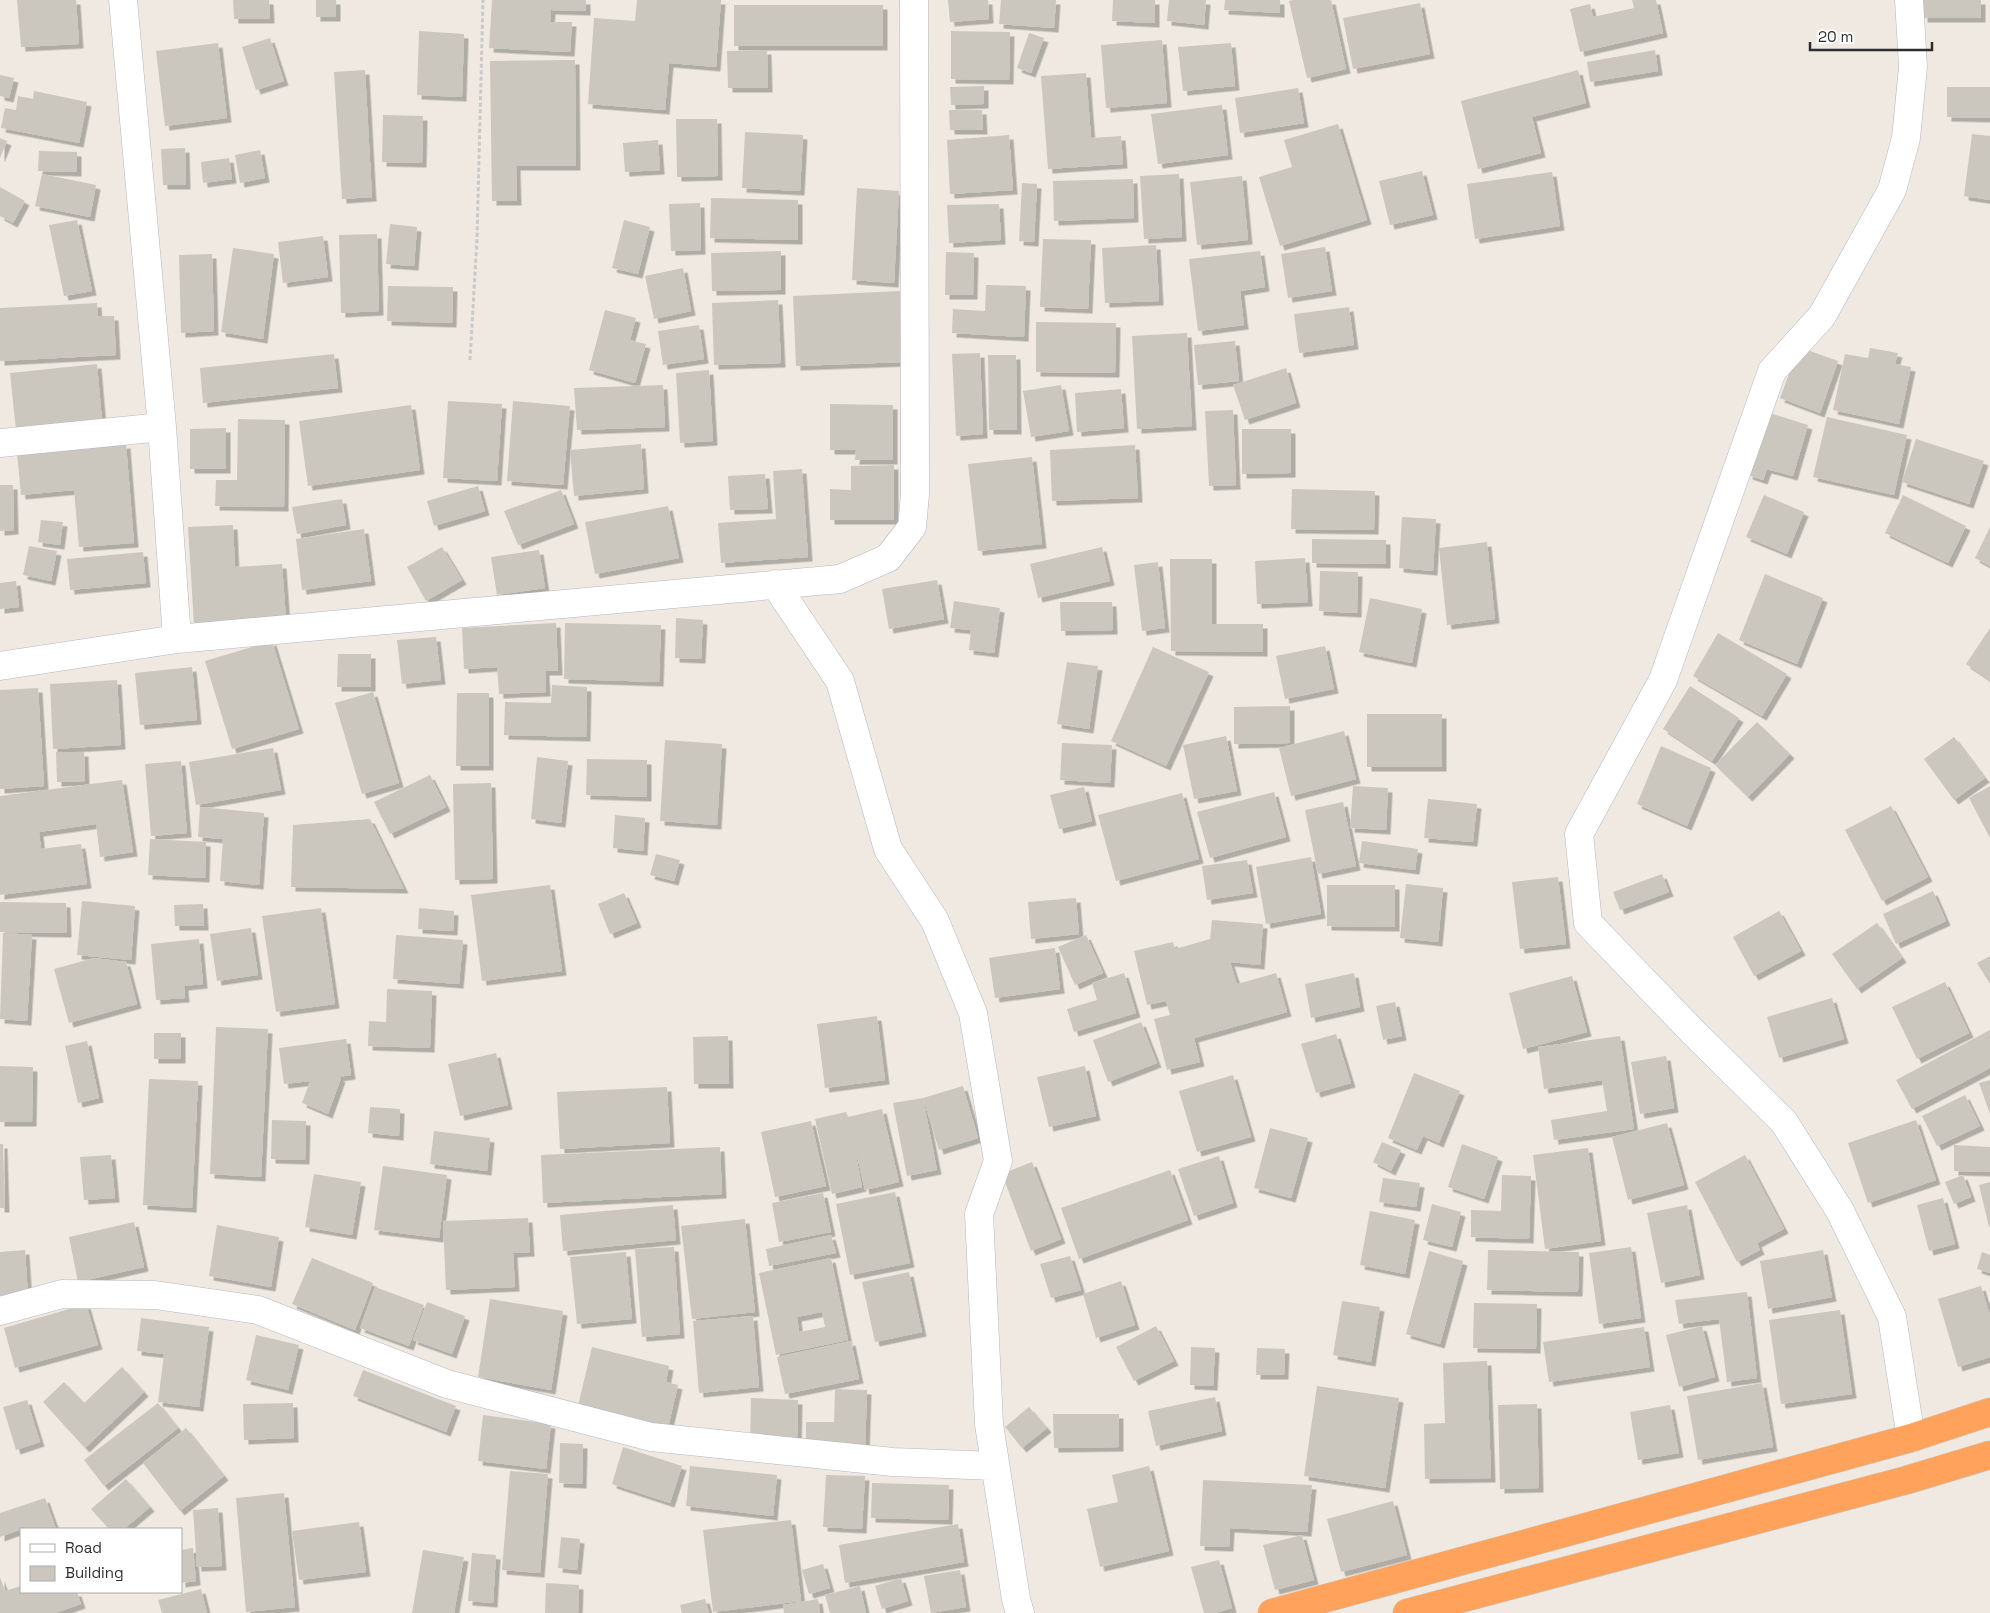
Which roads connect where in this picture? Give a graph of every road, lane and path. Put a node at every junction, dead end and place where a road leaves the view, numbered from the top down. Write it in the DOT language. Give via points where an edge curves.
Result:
graph roads {
  1 [pos="123,0"];
  2 [pos="483,0"];
  3 [pos="914,0"];
  4 [pos="1909,0"];
  5 [pos="470,360"];
  6 [pos="162,427"];
  7 [pos="0,443"];
  8 [pos="775,584"];
  9 [pos="177,639"];
  10 [pos="0,666"];
  11 [pos="0,1311"];
  12 [pos="1990,1412"];
  13 [pos="1911,1438"];
  14 [pos="1990,1455"];
  15 [pos="995,1466"];
  16 [pos="1020,1613"];
  17 [pos="1272,1613"];
  18 [pos="1407,1613"];
  1 -- 6 [label="street"];
  2 -- 5 [label="path" via="477,239"];
  3 -- 8 [label="street" via="915,494 912,527 888,558 840,579"];
  4 -- 13 [label="street" via="1913,67 1906,138 1892,190 1822,316 1772,371 1663,680 1579,834 1588,923 1784,1122 1840,1211 1892,1317"];
  6 -- 7 [label="street"];
  6 -- 9 [label="street"];
  8 -- 9 [label="street"];
  8 -- 15 [label="street" via="840,681 888,849 935,921 973,1013 998,1161 979,1214 989,1424"];
  9 -- 10 [label="street"];
  11 -- 15 [label="street" via="62,1294 155,1295 258,1310 447,1384 651,1437 893,1462"];
  12 -- 13 [label="highway"];
  13 -- 17 [label="highway"];
  14 -- 18 [label="highway"];
  15 -- 16 [label="street"];
}
